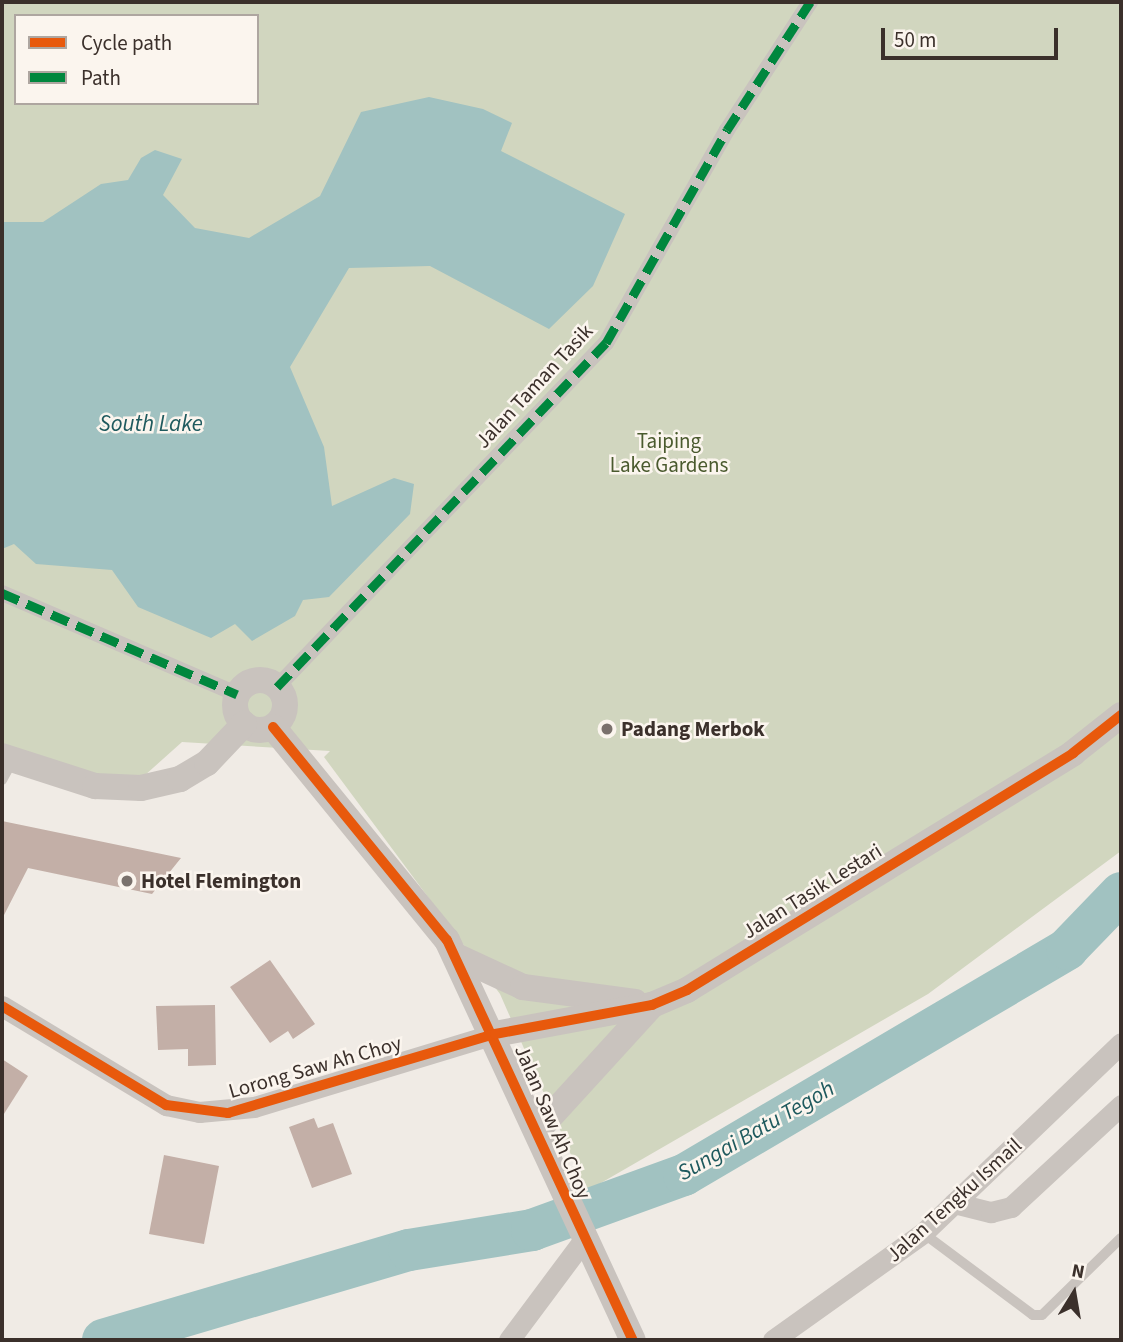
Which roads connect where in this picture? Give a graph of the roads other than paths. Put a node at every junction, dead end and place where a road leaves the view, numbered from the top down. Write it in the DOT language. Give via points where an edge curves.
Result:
graph roads {
  1 [pos="810,2"];
  2 [pos="2,593"];
  3 [pos="277,687"];
  4 [pos="237,694"];
  5 [pos="1121,715"];
  6 [pos="244,724"];
  7 [pos="272,727"];
  8 [pos="5,766"];
  9 [pos="456,956"];
  10 [pos="652,1004"];
  11 [pos="2,1006"];
  12 [pos="495,1034"];
  13 [pos="1121,1043"];
  14 [pos="1121,1105"];
  15 [pos="538,1130"];
  16 [pos="954,1203"];
  17 [pos="923,1233"];
  18 [pos="580,1235"];
  19 [pos="1121,1238"];
  20 [pos="509,1340"];
  21 [pos="633,1340"];
  22 [pos="773,1340"];
  1 -- 3 [label="street, Jalan Taman Tasik" via="727,130 606,343"];
  2 -- 4 [label="street"];
  3 -- 4 [label="street" via="255,680"];
  3 -- 7 [label="street" via="285,708"];
  4 -- 6 [label="street" via="236,713"];
  5 -- 10 [label="street, Jalan Tasik Lestari" via="1073,753 687,990"];
  6 -- 7 [label="street"];
  6 -- 8 [label="street" via="207,762 180,779 141,788 95,786"];
  7 -- 9 [label="street, Jalan Saw Ah Choy" via="424,905"];
  9 -- 10 [label="street" via="523,987"];
  9 -- 12 [label="street, Jalan Saw Ah Choy"];
  10 -- 12 [label="street, Jalan Tasik Lestari"];
  10 -- 15 [label="street"];
  11 -- 12 [label="street, Lorong Saw Ah Choy" via="166,1105 199,1112 254,1107"];
  12 -- 15 [label="street, Jalan Saw Ah Choy"];
  13 -- 16 [label="street, Jalan Tengku Ismail"];
  14 -- 16 [label="street" via="1011,1207 991,1212"];
  15 -- 18 [label="street, Jalan Saw Ah Choy"];
  16 -- 17 [label="street, Jalan Tengku Ismail"];
  17 -- 19 [label="lane" via="1033,1315 1042,1315"];
  17 -- 22 [label="street, Jalan Tengku Ismail"];
  18 -- 20 [label="street"];
  18 -- 21 [label="street, Jalan Saw Ah Choy"];
}
